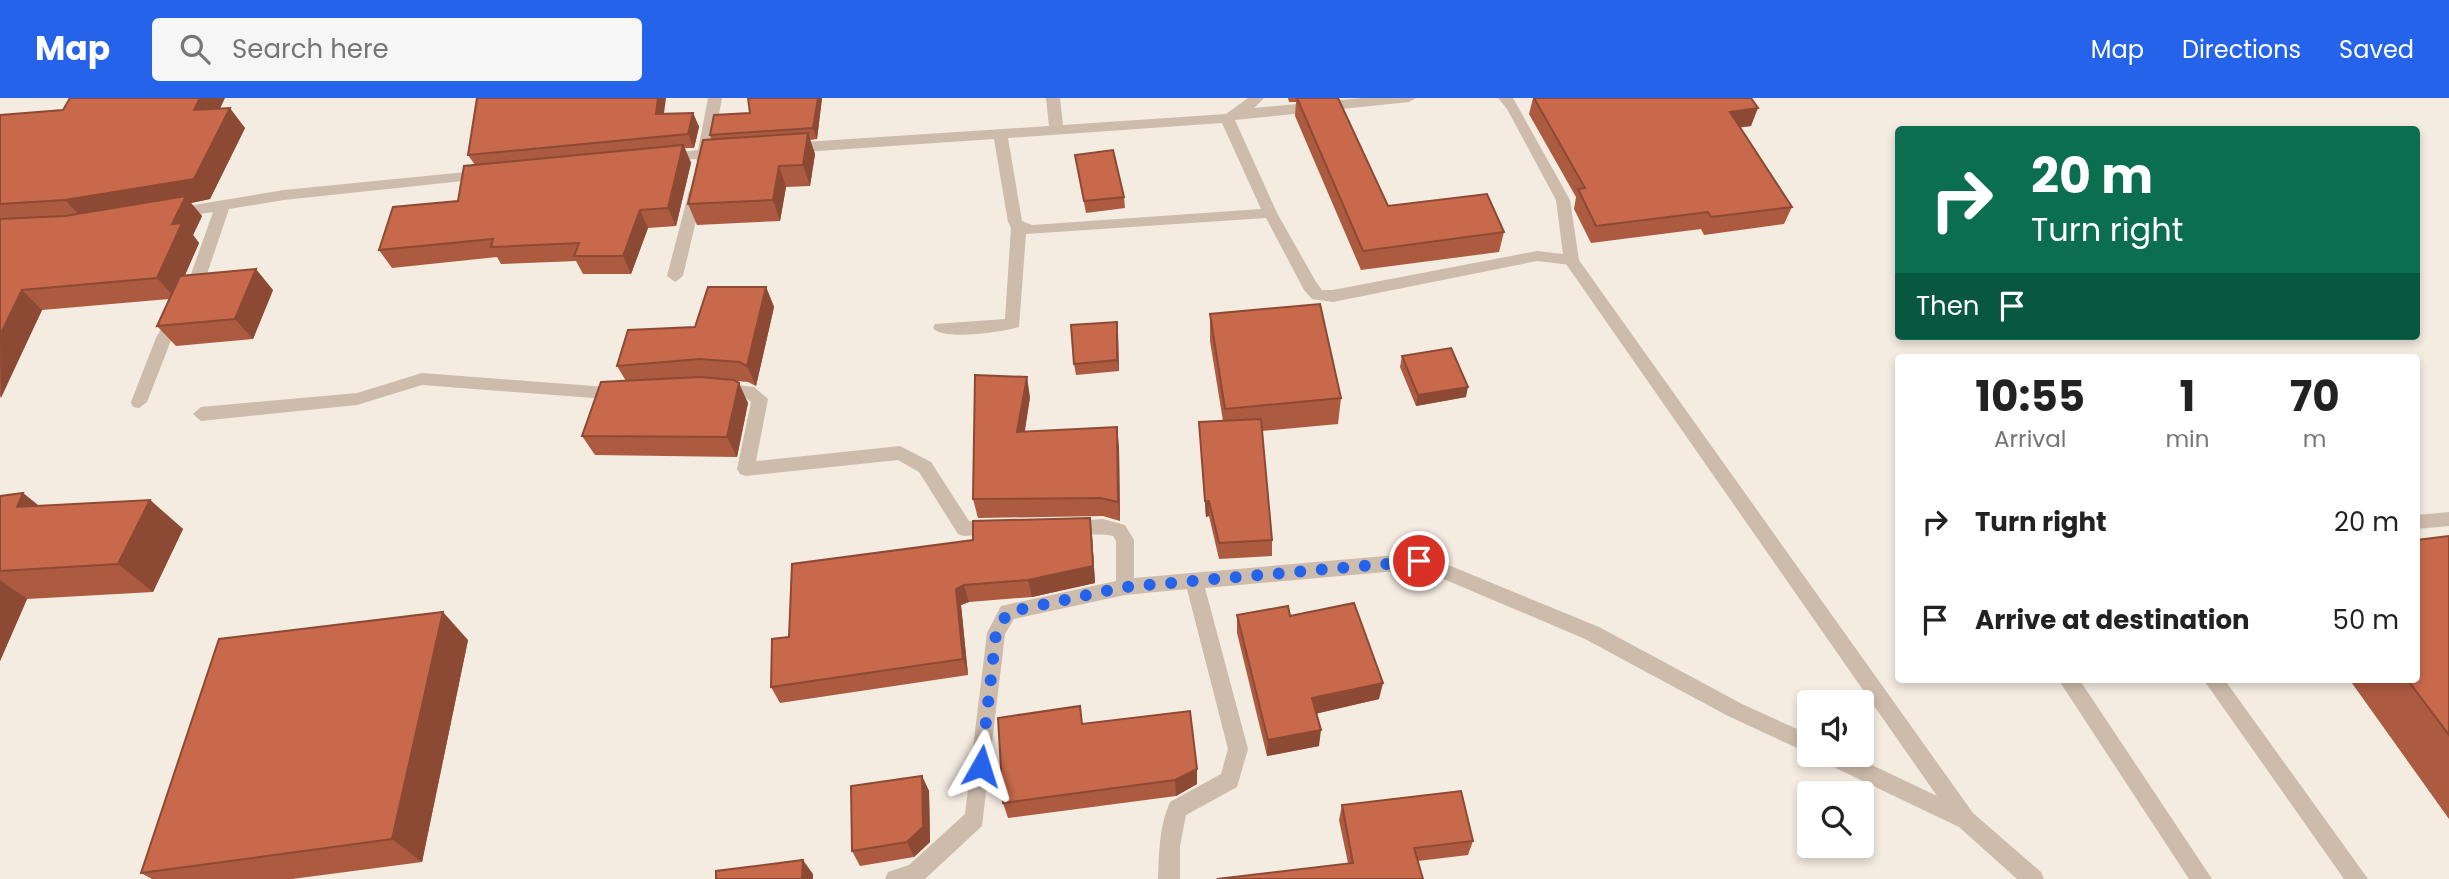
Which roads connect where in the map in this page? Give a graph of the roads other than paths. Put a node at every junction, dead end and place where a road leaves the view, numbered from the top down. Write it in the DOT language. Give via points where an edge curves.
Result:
graph roads {
  1 [pos="715,98"];
  2 [pos="1054,98"];
  3 [pos="1256,98"];
  4 [pos="1409,98"];
  5 [pos="1505,98"];
  6 [pos="1232,117"];
  7 [pos="1055,130"];
  8 [pos="1000,135"];
  9 [pos="772,149"];
  10 [pos="745,151"];
  11 [pos="704,153"];
  12 [pos="650,159"];
  13 [pos="501,174"];
  14 [pos="223,204"];
  15 [pos="1270,213"];
  16 [pos="158,216"];
  17 [pos="1019,228"];
  18 [pos="1571,261"];
  19 [pos="675,276"];
  20 [pos="942,328"];
  21 [pos="697,389"];
  22 [pos="644,394"];
  23 [pos="139,402"];
  24 [pos="201,414"];
  25 [pos="2449,519"];
  26 [pos="2420,522"];
  27 [pos="1048,527"];
  28 [pos="1020,528"];
  29 [pos="1194,580"];
  30 [pos="1125,587"];
  31 [pos="2071,683"];
  32 [pos="2216,683"];
  33 [pos="1797,739"];
  34 [pos="1855,767"];
  35 [pos="1966,820"];
  36 [pos="895,879"];
  37 [pos="1169,879"];
  38 [pos="2033,879"];
  39 [pos="2201,879"];
  40 [pos="2357,879"];
  1 -- 11 [label="street"];
  2 -- 7 [label="street"];
  3 -- 6 [label="street"];
  4 -- 6 [label="street"];
  5 -- 18 [label="street" via="1563,200"];
  6 -- 7 [label="street"];
  6 -- 15 [label="street"];
  7 -- 8 [label="street"];
  8 -- 9 [label="street"];
  8 -- 17 [label="street"];
  10 -- 11 [label="street"];
  11 -- 12 [label="street"];
  11 -- 19 [label="street"];
  13 -- 14 [label="street"];
  14 -- 16 [label="street"];
  14 -- 23 [label="street" via="198,277 164,338"];
  15 -- 17 [label="street"];
  15 -- 18 [label="street" via="1318,295 1334,296 1537,256"];
  17 -- 20 [label="street" via="1013,323"];
  18 -- 35 [label="street"];
  21 -- 28 [label="street" via="748,391 760,399 746,469 900,453 925,467 964,529"];
  22 -- 24 [label="street" via="422,379 357,399"];
  25 -- 26 [label="street"];
  27 -- 30 [label="street" via="1119,530 1125,541"];
  29 -- 30 [label="street"];
  29 -- 33 [label="street" via="1419,561 1592,633"];
  29 -- 37 [label="street" via="1238,749 1230,780 1177,809"];
  30 -- 36 [label="street" via="1008,612 996,633 975,819 915,874"];
  31 -- 39 [label="street"];
  32 -- 40 [label="street"];
  34 -- 35 [label="street"];
  35 -- 38 [label="street"];
}
